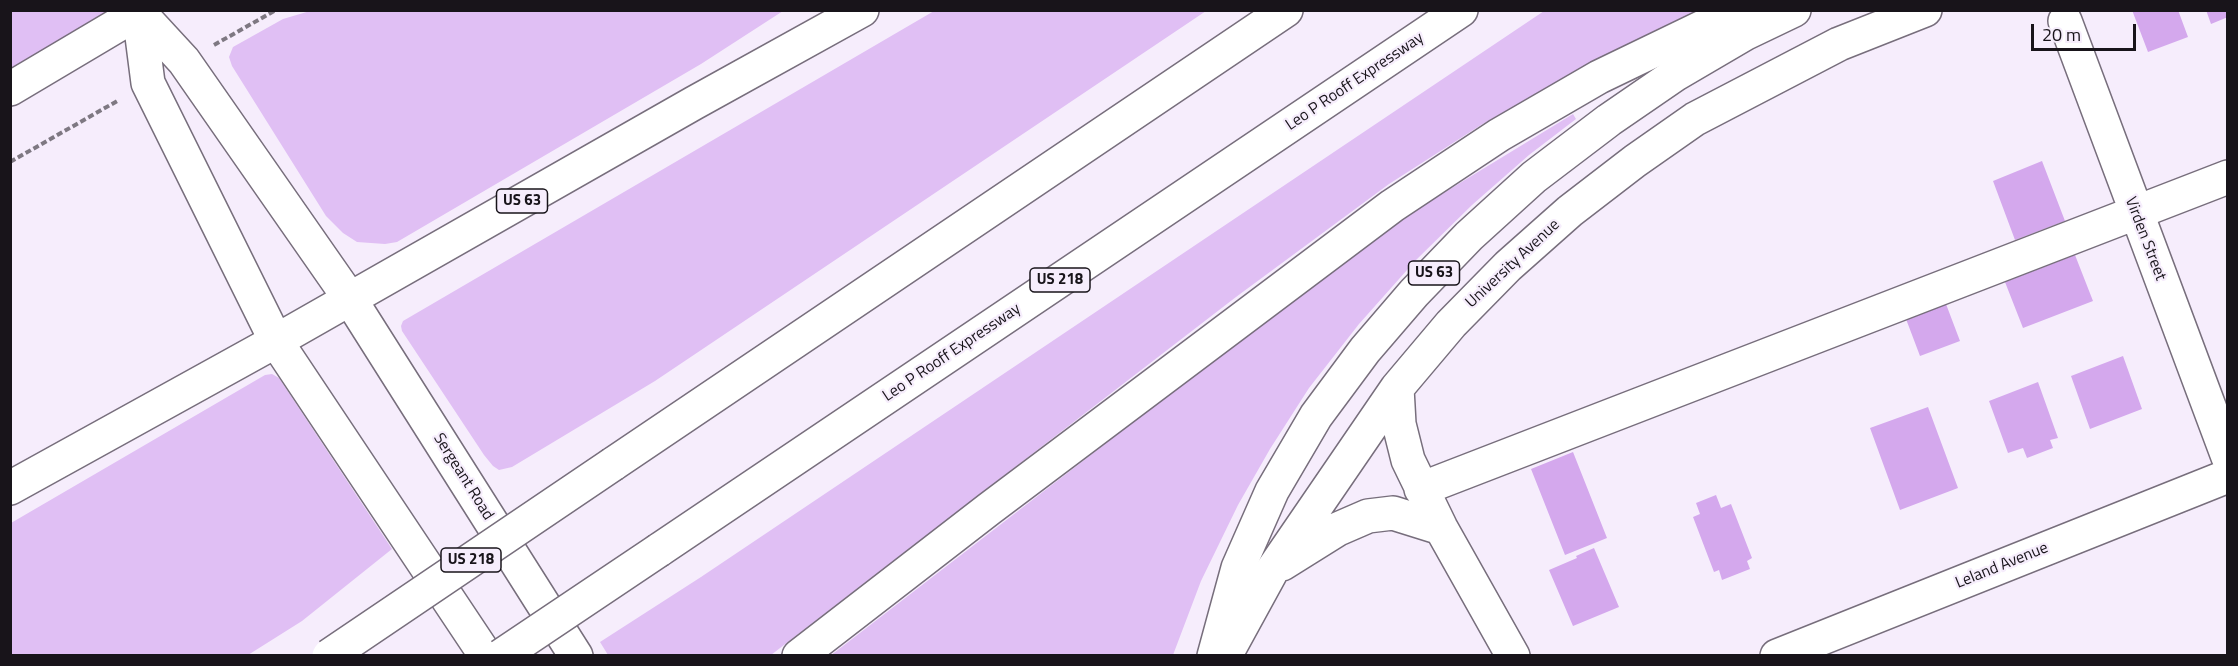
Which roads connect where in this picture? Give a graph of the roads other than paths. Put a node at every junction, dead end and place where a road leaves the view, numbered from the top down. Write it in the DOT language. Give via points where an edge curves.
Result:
graph roads {
  1 [pos="829,10"];
  2 [pos="862,10"];
  3 [pos="1286,10"];
  4 [pos="1461,10"];
  5 [pos="1738,10"];
  6 [pos="1794,10"];
  7 [pos="1925,10"];
  8 [pos="140,11"];
  9 [pos="2065,21"];
  10 [pos="10,89"];
  11 [pos="694,103"];
  12 [pos="2228,177"];
  13 [pos="2135,212"];
  14 [pos="350,299"];
  15 [pos="276,341"];
  16 [pos="1397,388"];
  17 [pos="2228,456"];
  18 [pos="2228,476"];
  19 [pos="10,488"];
  20 [pos="1421,489"];
  21 [pos="1441,528"];
  22 [pos="1271,572"];
  23 [pos="329,656"];
  24 [pos="486,656"];
  25 [pos="501,656"];
  26 [pos="576,656"];
  27 [pos="799,656"];
  28 [pos="1214,656"];
  29 [pos="1225,656"];
  30 [pos="1512,656"];
  31 [pos="1777,656"];
  1 -- 11 [label="main road, US 63"];
  2 -- 11 [label="main road"];
  3 -- 23 [label="main road, US 218, bridge"];
  4 -- 25 [label="main road, Leo P Rooff Expressway / US 218, bridge"];
  5 -- 27 [label="main road" via="1599,77 1499,135 1392,206"];
  6 -- 28 [label="main road, US 63" via="1676,74 1609,120 1534,177 1414,294 1365,350 1316,416 1272,491 1238,568"];
  7 -- 16 [label="main road, University Avenue" via="1839,44 1772,78 1695,119 1635,161 1508,266 1450,324"];
  8 -- 10 [label="main road"];
  8 -- 14 [label="main road, Sergeant Road" via="184,61"];
  8 -- 15 [label="main road" via="148,83"];
  9 -- 13 [label="main road, Virden Street"];
  11 -- 14 [label="main road, US 63"];
  12 -- 13 [label="main road"];
  13 -- 17 [label="main road, Virden Street"];
  13 -- 20 [label="main road"];
  14 -- 15 [label="main road, US 63"];
  14 -- 26 [label="main road, Sergeant Road"];
  15 -- 19 [label="main road"];
  15 -- 24 [label="main road"];
  16 -- 20 [label="main road" via="1399,424 1408,460"];
  16 -- 22 [label="main road, University Avenue"];
  18 -- 31 [label="main road, Leland Avenue"];
  20 -- 21 [label="main road"];
  21 -- 22 [label="main road" via="1393,513 1368,516 1338,529"];
  21 -- 30 [label="main road"];
  22 -- 29 [label="main road, University Avenue"];
}
